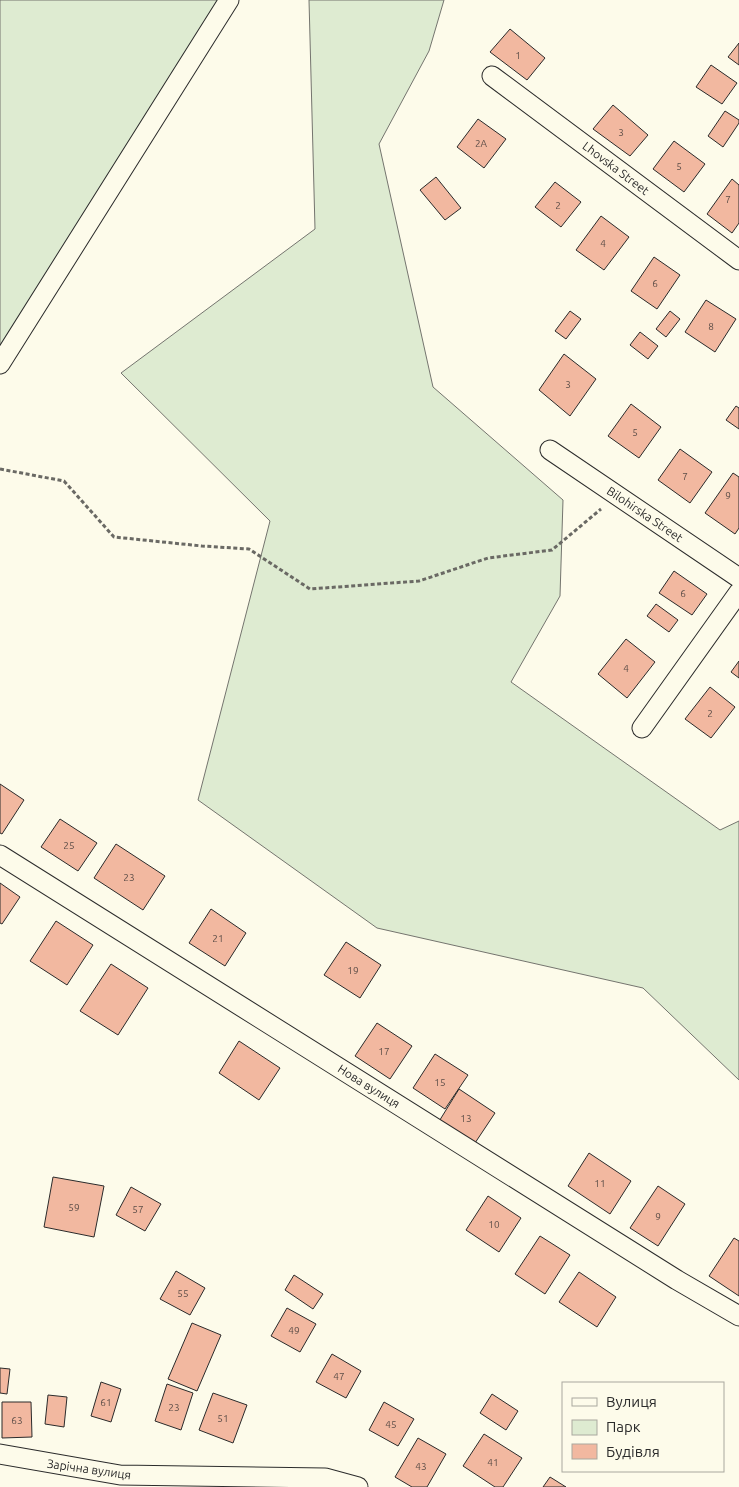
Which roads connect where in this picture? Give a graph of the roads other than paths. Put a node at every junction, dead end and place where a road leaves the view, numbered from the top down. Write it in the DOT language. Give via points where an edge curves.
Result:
graph roads {
  1 [pos="229,0"];
  2 [pos="492,76"];
  3 [pos="739,260"];
  4 [pos="0,364"];
  5 [pos="550,450"];
  6 [pos="739,578"];
  7 [pos="739,592"];
  8 [pos="642,728"];
  9 [pos="0,855"];
  10 [pos="739,1316"];
  11 [pos="0,1454"];
  12 [pos="358,1487"];
  1 -- 4 [label="street"];
  2 -- 3 [label="street, Lhovska Street"];
  5 -- 6 [label="street, Bilohirska Street"];
  7 -- 8 [label="street"];
  9 -- 10 [label="street, Нова вулиця"];
  11 -- 12 [label="street, Зарічна вулиця" via="120,1475 324,1478"];
}
